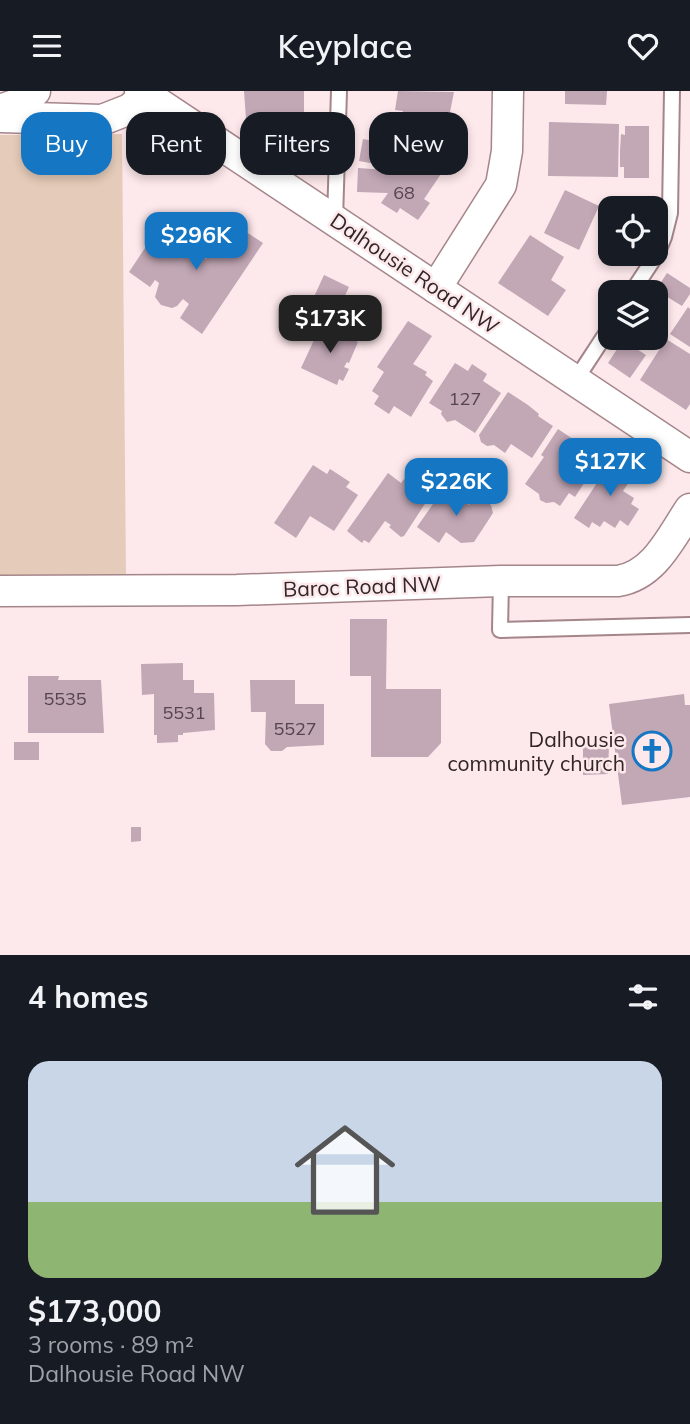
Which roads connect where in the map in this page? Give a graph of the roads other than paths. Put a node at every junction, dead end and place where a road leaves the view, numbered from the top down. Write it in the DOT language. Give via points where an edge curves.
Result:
graph roads {
  1 [pos="35,91"];
  2 [pos="339,91"];
  3 [pos="508,91"];
  4 [pos="672,91"];
  5 [pos="143,93"];
  6 [pos="0,110"];
  7 [pos="0,117"];
  8 [pos="335,219"];
  9 [pos="640,280"];
  10 [pos="436,288"];
  11 [pos="598,346"];
  12 [pos="575,381"];
  13 [pos="690,457"];
  14 [pos="690,509"];
  15 [pos="500,581"];
  16 [pos="0,591"];
  17 [pos="690,625"];
  1 -- 6 [label="street" via="23,102"];
  2 -- 8 [label="lane"];
  3 -- 10 [label="street" via="501,185"];
  4 -- 9 [label="lane" via="670,213 657,254"];
  5 -- 7 [label="street" via="130,109 102,120"];
  5 -- 8 [label="street, Dalhousie Road NW"];
  8 -- 10 [label="street, Dalhousie Road NW"];
  10 -- 12 [label="street, Dalhousie Road NW"];
  11 -- 12 [label="lane"];
  12 -- 13 [label="street, Dalhousie Road NW"];
  14 -- 15 [label="street, Baroc Road NW" via="657,558 629,579"];
  15 -- 16 [label="street, Baroc Road NW" via="237,590"];
  15 -- 17 [label="lane" via="500,630"];
}
